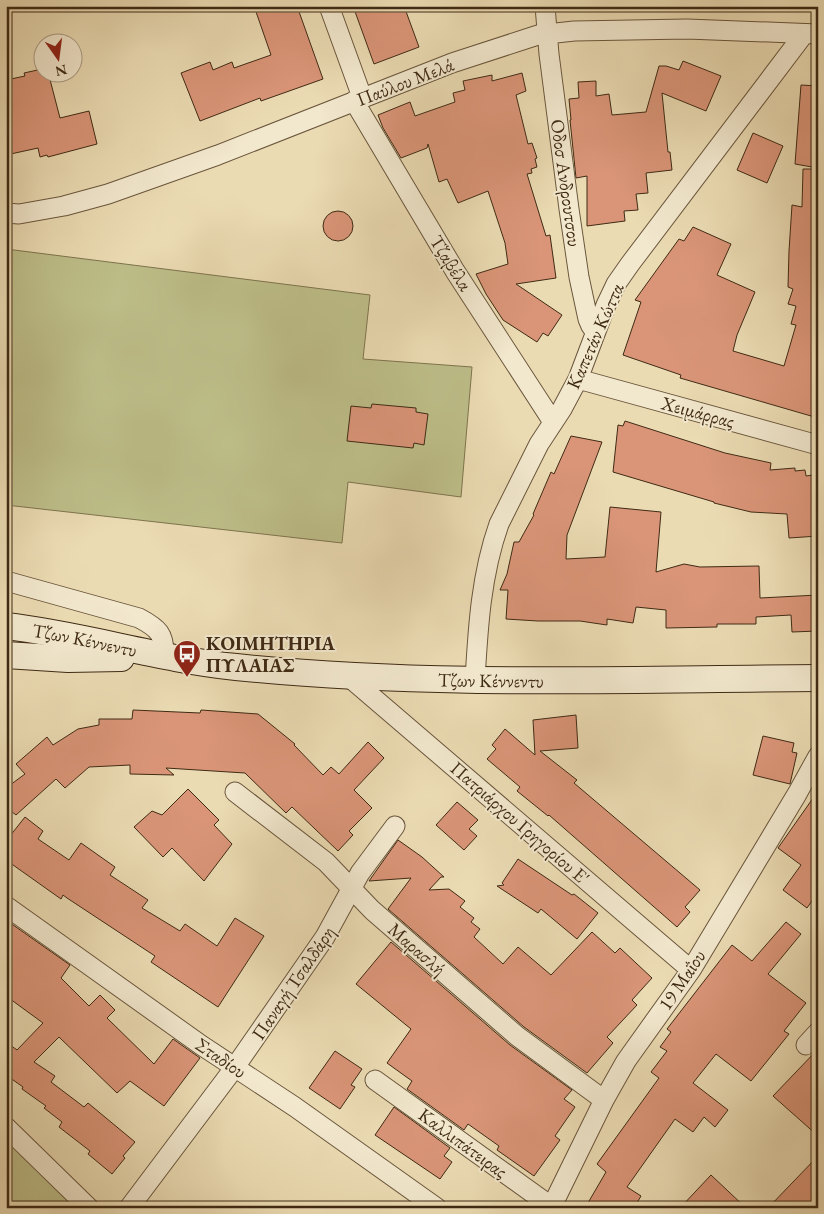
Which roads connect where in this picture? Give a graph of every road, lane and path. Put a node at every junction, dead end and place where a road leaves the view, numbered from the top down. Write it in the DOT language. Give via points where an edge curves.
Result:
graph roads {
  1 [pos="329,6"];
  2 [pos="545,6"];
  3 [pos="547,34"];
  4 [pos="811,34"];
  5 [pos="358,99"];
  6 [pos="6,213"];
  7 [pos="596,329"];
  8 [pos="578,379"];
  9 [pos="553,422"];
  10 [pos="818,445"];
  11 [pos="6,581"];
  12 [pos="6,626"];
  13 [pos="6,655"];
  14 [pos="164,657"];
  15 [pos="36,658"];
  16 [pos="6,673"];
  17 [pos="349,676"];
  18 [pos="818,678"];
  19 [pos="475,680"];
  20 [pos="818,756"];
  21 [pos="235,792"];
  22 [pos="395,826"];
  23 [pos="351,889"];
  24 [pos="6,906"];
  25 [pos="691,970"];
  26 [pos="235,1067"];
  27 [pos="375,1080"];
  28 [pos="604,1100"];
  29 [pos="6,1128"];
  30 [pos="551,1207"];
  31 [pos="89,1208"];
  32 [pos="130,1208"];
  33 [pos="437,1208"];
  1 -- 5 [label="street, Τζαβέλα"];
  2 -- 3 [label="street, Οδοσ Ανδρουτσου"];
  3 -- 4 [label="street, Παύλου Μελά" via="631,29"];
  3 -- 5 [label="street, Παύλου Μελά" via="460,60"];
  3 -- 7 [label="street, Οδοσ Ανδρουτσου" via="579,277 588,320"];
  4 -- 7 [label="street, Καπετάν Κώττα" via="630,264 611,293"];
  5 -- 6 [label="street, Παύλου Μελά" via="108,194 64,206 19,214"];
  5 -- 9 [label="street, Τζαβέλα" via="455,272"];
  7 -- 8 [label="street, Καπετάν Κώττα"];
  8 -- 9 [label="street, Καπετάν Κώττα"];
  8 -- 10 [label="street, Χειμάρρας"];
  9 -- 19 [label="street, Καπετάν Κώττα" via="539,444 495,537 481,600"];
  11 -- 14 [label="street" via="154,625 161,635"];
  12 -- 14 [label="main road, Τζων Κέννεντυ" via="62,634"];
  13 -- 15 [label="main road, Τζων Κέννεντυ"];
  14 -- 15 [label="main road, Τζων Κέννεντυ"];
  14 -- 17 [label="main road, Τζων Κέννεντυ" via="234,667"];
  15 -- 16 [label="main road"];
  17 -- 19 [label="main road, Τζων Κέννεντυ"];
  17 -- 25 [label="street, Πατριάρχου Γρηγορίου Ε'"];
  18 -- 19 [label="main road, Τζων Κέννεντυ"];
  20 -- 25 [label="street, 19 Μαΐου"];
  21 -- 23 [label="street, Μαρασλή" via="314,852"];
  22 -- 23 [label="street, Παναγή Τσαλδάρη"];
  23 -- 26 [label="street, Παναγή Τσαλδάρη" via="330,931"];
  23 -- 28 [label="street, Μαρασλή" via="516,1036"];
  24 -- 26 [label="street, Σταδίου"];
  25 -- 28 [label="street, 19 Μαΐου" via="633,1050"];
  26 -- 32 [label="street, Παναγή Τσαλδάρη"];
  26 -- 33 [label="street, Σταδίου"];
  27 -- 30 [label="street, Καλλιπάτειρας"];
  28 -- 30 [label="street, 19 Μαΐου"];
  29 -- 31 [label="street"];
}
